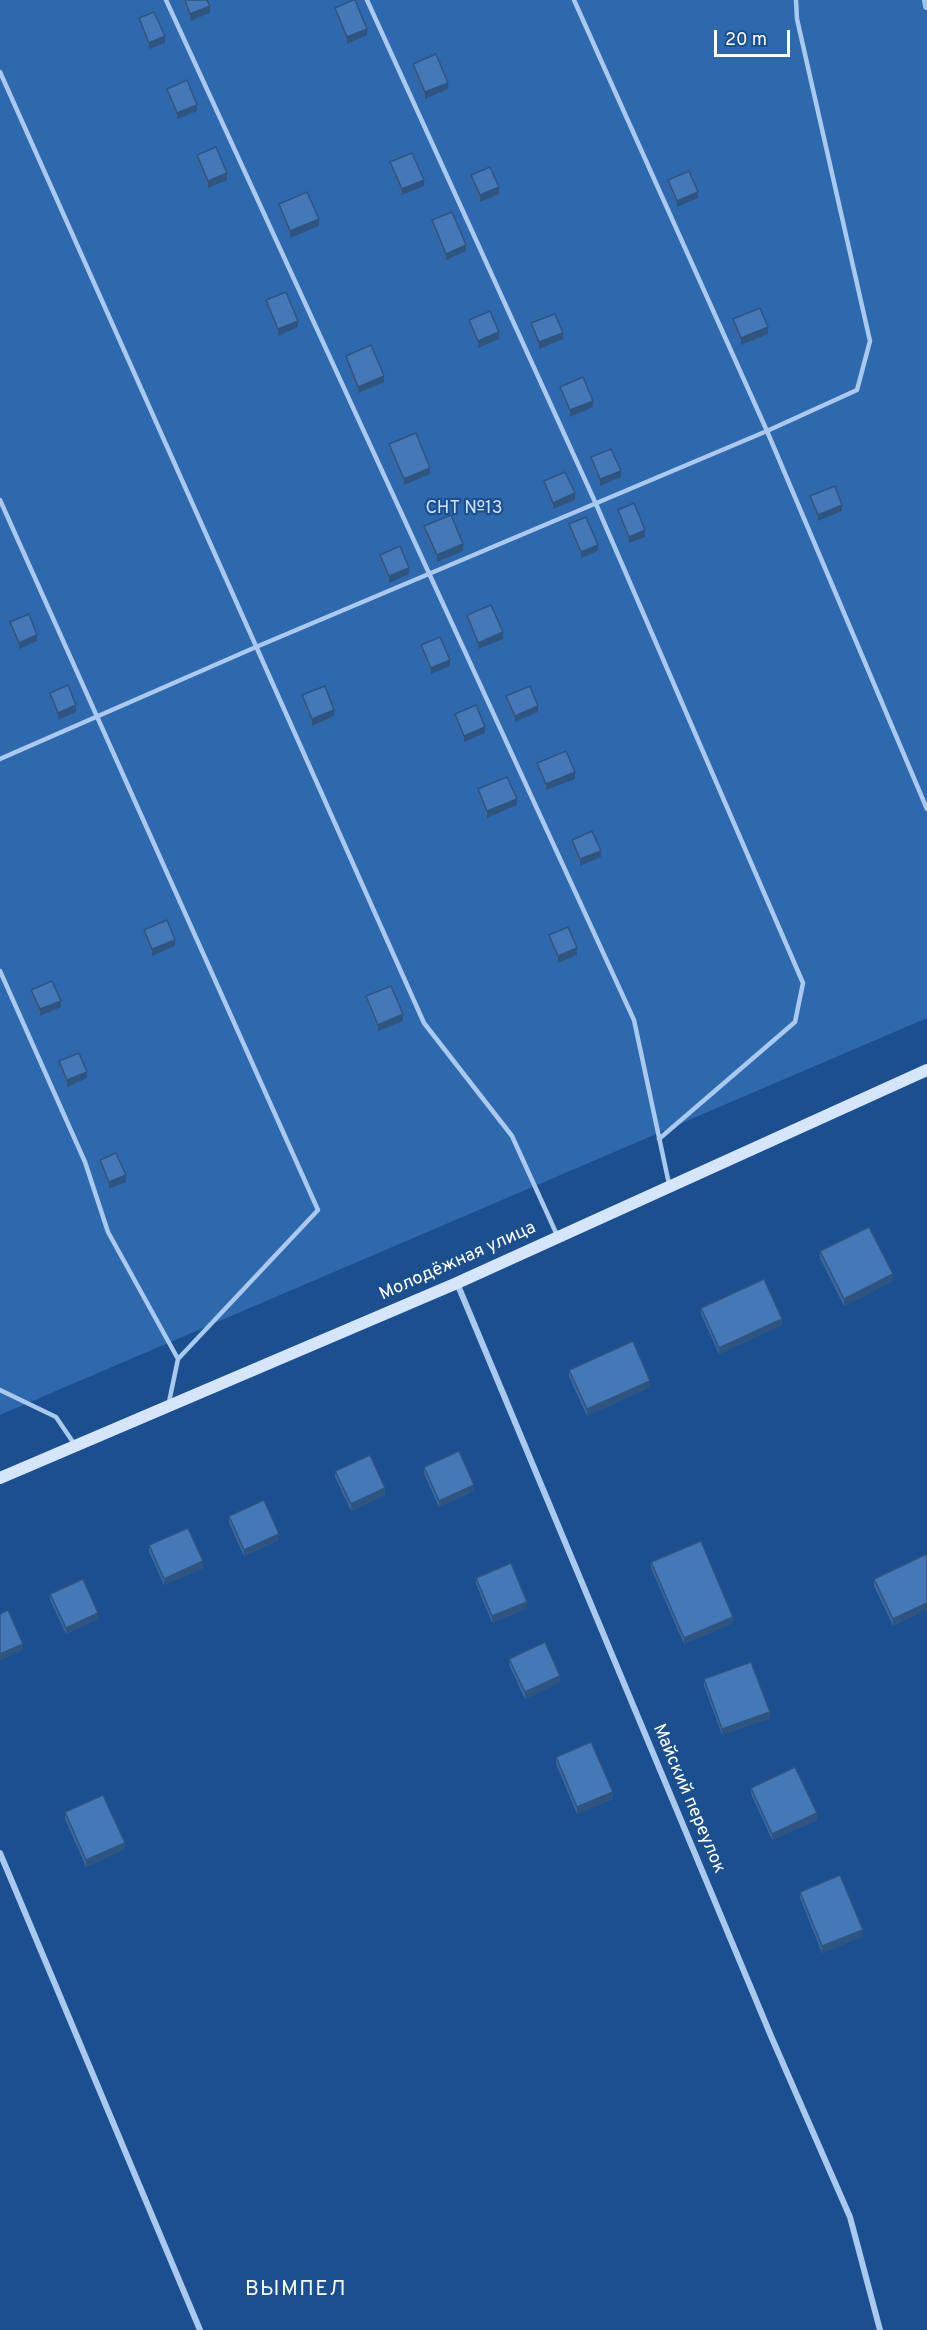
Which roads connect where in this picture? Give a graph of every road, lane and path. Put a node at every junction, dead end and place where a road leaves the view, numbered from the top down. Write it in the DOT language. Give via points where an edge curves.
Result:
graph roads {
  1 [pos="166,0"];
  2 [pos="367,0"];
  3 [pos="574,0"];
  4 [pos="796,0"];
  5 [pos="0,72"];
  6 [pos="767,431"];
  7 [pos="0,500"];
  8 [pos="596,504"];
  9 [pos="429,574"];
  10 [pos="256,647"];
  11 [pos="97,716"];
  12 [pos="0,759"];
  13 [pos="927,809"];
  14 [pos="0,971"];
  15 [pos="927,1070"];
  16 [pos="659,1139"];
  17 [pos="670,1187"];
  18 [pos="558,1237"];
  19 [pos="457,1283"];
  20 [pos="178,1359"];
  21 [pos="0,1390"];
  22 [pos="169,1406"];
  23 [pos="76,1445"];
  24 [pos="0,1478"];
  25 [pos="0,1853"];
  26 [pos="200,2330"];
  27 [pos="880,2330"];
  1 -- 9 [label="lane"];
  2 -- 8 [label="lane"];
  3 -- 6 [label="lane"];
  4 -- 6 [label="lane" via="797,19 870,341 857,390"];
  5 -- 10 [label="lane"];
  6 -- 8 [label="lane"];
  6 -- 13 [label="lane"];
  7 -- 11 [label="lane"];
  8 -- 9 [label="lane"];
  8 -- 16 [label="lane" via="803,983 795,1022"];
  9 -- 10 [label="lane"];
  9 -- 16 [label="lane" via="634,1020"];
  10 -- 11 [label="lane"];
  10 -- 18 [label="lane" via="424,1023 512,1136"];
  11 -- 12 [label="lane"];
  11 -- 20 [label="lane" via="318,1210"];
  14 -- 20 [label="lane" via="85,1162 108,1232"];
  15 -- 17 [label="street, Молодёжная улица"];
  16 -- 17 [label="lane"];
  17 -- 18 [label="street, Молодёжная улица"];
  18 -- 19 [label="street, Молодёжная улица"];
  19 -- 22 [label="street, Молодёжная улица"];
  19 -- 27 [label="street, Майский переулок" via="850,2217"];
  20 -- 22 [label="lane"];
  21 -- 23 [label="lane" via="56,1417"];
  22 -- 23 [label="street, Молодёжная улица"];
  23 -- 24 [label="street, Молодёжная улица"];
  25 -- 26 [label="street"];
}
